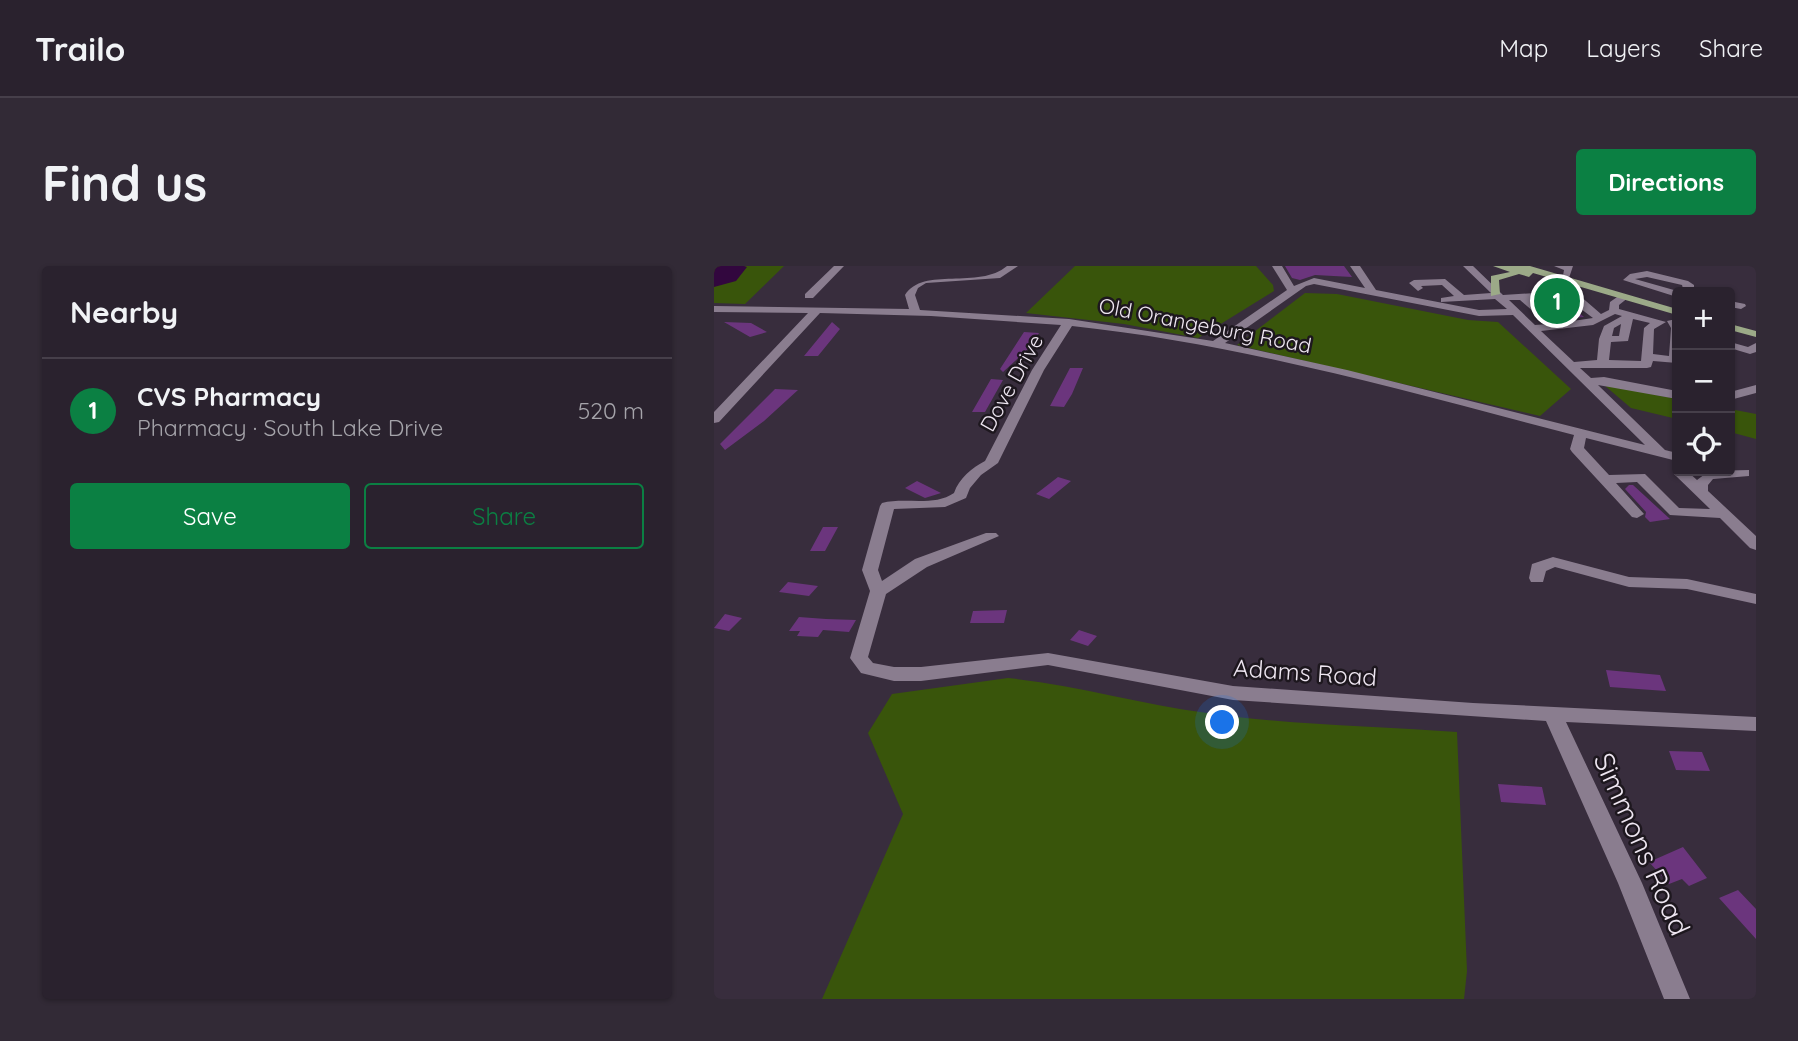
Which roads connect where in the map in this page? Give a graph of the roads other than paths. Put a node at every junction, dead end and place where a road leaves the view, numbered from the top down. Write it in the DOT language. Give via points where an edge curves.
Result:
graph roads {
  1 [pos="839,266"];
  2 [pos="1013,266"];
  3 [pos="1277,266"];
  4 [pos="1354,266"];
  5 [pos="1468,266"];
  6 [pos="1498,266"];
  7 [pos="1520,266"];
  8 [pos="1559,266"];
  9 [pos="1363,278"];
  10 [pos="1565,279"];
  11 [pos="1554,280"];
  12 [pos="1326,282"];
  13 [pos="1689,287"];
  14 [pos="1372,291"];
  15 [pos="1293,292"];
  16 [pos="1672,293"];
  17 [pos="1420,294"];
  18 [pos="809,296"];
  19 [pos="1497,296"];
  20 [pos="1522,296"];
  21 [pos="1624,297"];
  22 [pos="1461,298"];
  23 [pos="1735,305"];
  24 [pos="1741,306"];
  25 [pos="714,309"];
  26 [pos="818,310"];
  27 [pos="915,311"];
  28 [pos="1614,311"];
  29 [pos="1514,312"];
  30 [pos="1672,315"];
  31 [pos="1630,317"];
  32 [pos="1601,318"];
  33 [pos="1672,318"];
  34 [pos="1069,323"];
  35 [pos="1657,323"];
  36 [pos="1556,326"];
  37 [pos="1735,328"];
  38 [pos="1532,329"];
  39 [pos="1756,334"];
  40 [pos="1604,339"];
  41 [pos="1215,345"];
  42 [pos="1735,346"];
  43 [pos="1753,349"];
  44 [pos="1675,350"];
  45 [pos="1647,357"];
  46 [pos="1738,357"];
  47 [pos="1605,364"];
  48 [pos="1570,366"];
  49 [pos="1587,382"];
  50 [pos="1756,389"];
  51 [pos="1672,394"];
  52 [pos="1735,395"];
  53 [pos="1608,403"];
  54 [pos="714,419"];
  55 [pos="1565,429"];
  56 [pos="1581,433"];
  57 [pos="1660,453"];
  58 [pos="1672,456"];
  59 [pos="1672,464"];
  60 [pos="1743,473"];
  61 [pos="1684,476"];
  62 [pos="1605,480"];
  63 [pos="1701,492"];
  64 [pos="1637,514"];
  65 [pos="1724,514"];
  66 [pos="991,536"];
  67 [pos="1756,545"];
  68 [pos="1537,578"];
  69 [pos="877,591"];
  70 [pos="1756,599"];
  71 [pos="1552,713"];
  72 [pos="1756,724"];
  73 [pos="1677,999"];
  1 -- 18 [label="street"];
  2 -- 27 [label="street" via="1000,275 953,274 919,281 911,294"];
  3 -- 15 [label="street"];
  4 -- 9 [label="street"];
  5 -- 19 [label="street"];
  6 -- 11 [label="main road"];
  7 -- 10 [label="main road"];
  8 -- 10 [label="street" via="1570,268"];
  9 -- 12 [label="street"];
  9 -- 14 [label="street"];
  10 -- 21 [label="main road"];
  11 -- 19 [label="main road" via="1502,274 1494,278"];
  11 -- 21 [label="main road"];
  12 -- 14 [label="street"];
  12 -- 15 [label="street" via="1307,282"];
  13 -- 16 [label="street" via="1651,274 1638,273 1628,280"];
  14 -- 17 [label="street"];
  15 -- 41 [label="street"];
  17 -- 22 [label="street" via="1443,300"];
  17 -- 22 [label="street" via="1414,283 1446,282"];
  17 -- 29 [label="street" via="1479,313"];
  19 -- 20 [label="street"];
  19 -- 22 [label="street"];
  19 -- 29 [label="street"];
  20 -- 32 [label="street" via="1569,295"];
  20 -- 36 [label="street"];
  21 -- 28 [label="street" via="1614,304"];
  21 -- 30 [label="main road"];
  23 -- 24 [label="street"];
  25 -- 26 [label="street, Old Orangeburg Road"];
  26 -- 27 [label="street, Old Orangeburg Road"];
  26 -- 54 [label="street"];
  27 -- 34 [label="street, Old Orangeburg Road"];
  28 -- 31 [label="street"];
  28 -- 32 [label="street"];
  29 -- 38 [label="street"];
  31 -- 35 [label="street"];
  31 -- 40 [label="street" via="1612,323"];
  31 -- 40 [label="street" via="1624,340"];
  32 -- 36 [label="street"];
  33 -- 35 [label="street"];
  34 -- 41 [label="street, Old Orangeburg Road"];
  34 -- 69 [label="street, Dove Drive" via="1038,370 991,463 976,472 961,495 939,504 887,506 870,570"];
  35 -- 45 [label="street" via="1649,328"];
  36 -- 38 [label="street"];
  37 -- 39 [label="main road"];
  38 -- 48 [label="street"];
  40 -- 47 [label="street"];
  41 -- 55 [label="street, Old Orangeburg Road"];
  42 -- 43 [label="street"];
  43 -- 46 [label="street"];
  44 -- 45 [label="street" via="1675,360"];
  45 -- 47 [label="street" via="1647,365"];
  47 -- 48 [label="street"];
  48 -- 49 [label="street"];
  49 -- 51 [label="street"];
  49 -- 53 [label="street"];
  50 -- 52 [label="street"];
  53 -- 55 [label="street" via="1618,424 1614,430"];
  53 -- 57 [label="street"];
  55 -- 56 [label="street, Old Orangeburg Road"];
  56 -- 57 [label="street, Old Orangeburg Road"];
  56 -- 62 [label="street" via="1577,449"];
  57 -- 58 [label="street, Old Orangeburg Road"];
  57 -- 59 [label="street"];
  60 -- 63 [label="street" via="1709,475"];
  61 -- 63 [label="street"];
  62 -- 64 [label="street"];
  62 -- 65 [label="street" via="1640,477 1675,512"];
  63 -- 65 [label="street"];
  65 -- 67 [label="street"];
  66 -- 69 [label="street" via="921,563"];
  68 -- 70 [label="street" via="1538,568 1562,563 1629,582 1687,584"];
  69 -- 71 [label="street, Adams Road" via="859,658 867,668 894,674 1061,660 1224,692"];
  71 -- 72 [label="street, Adams Road"];
  71 -- 73 [label="street, Simmons Road"];
}
